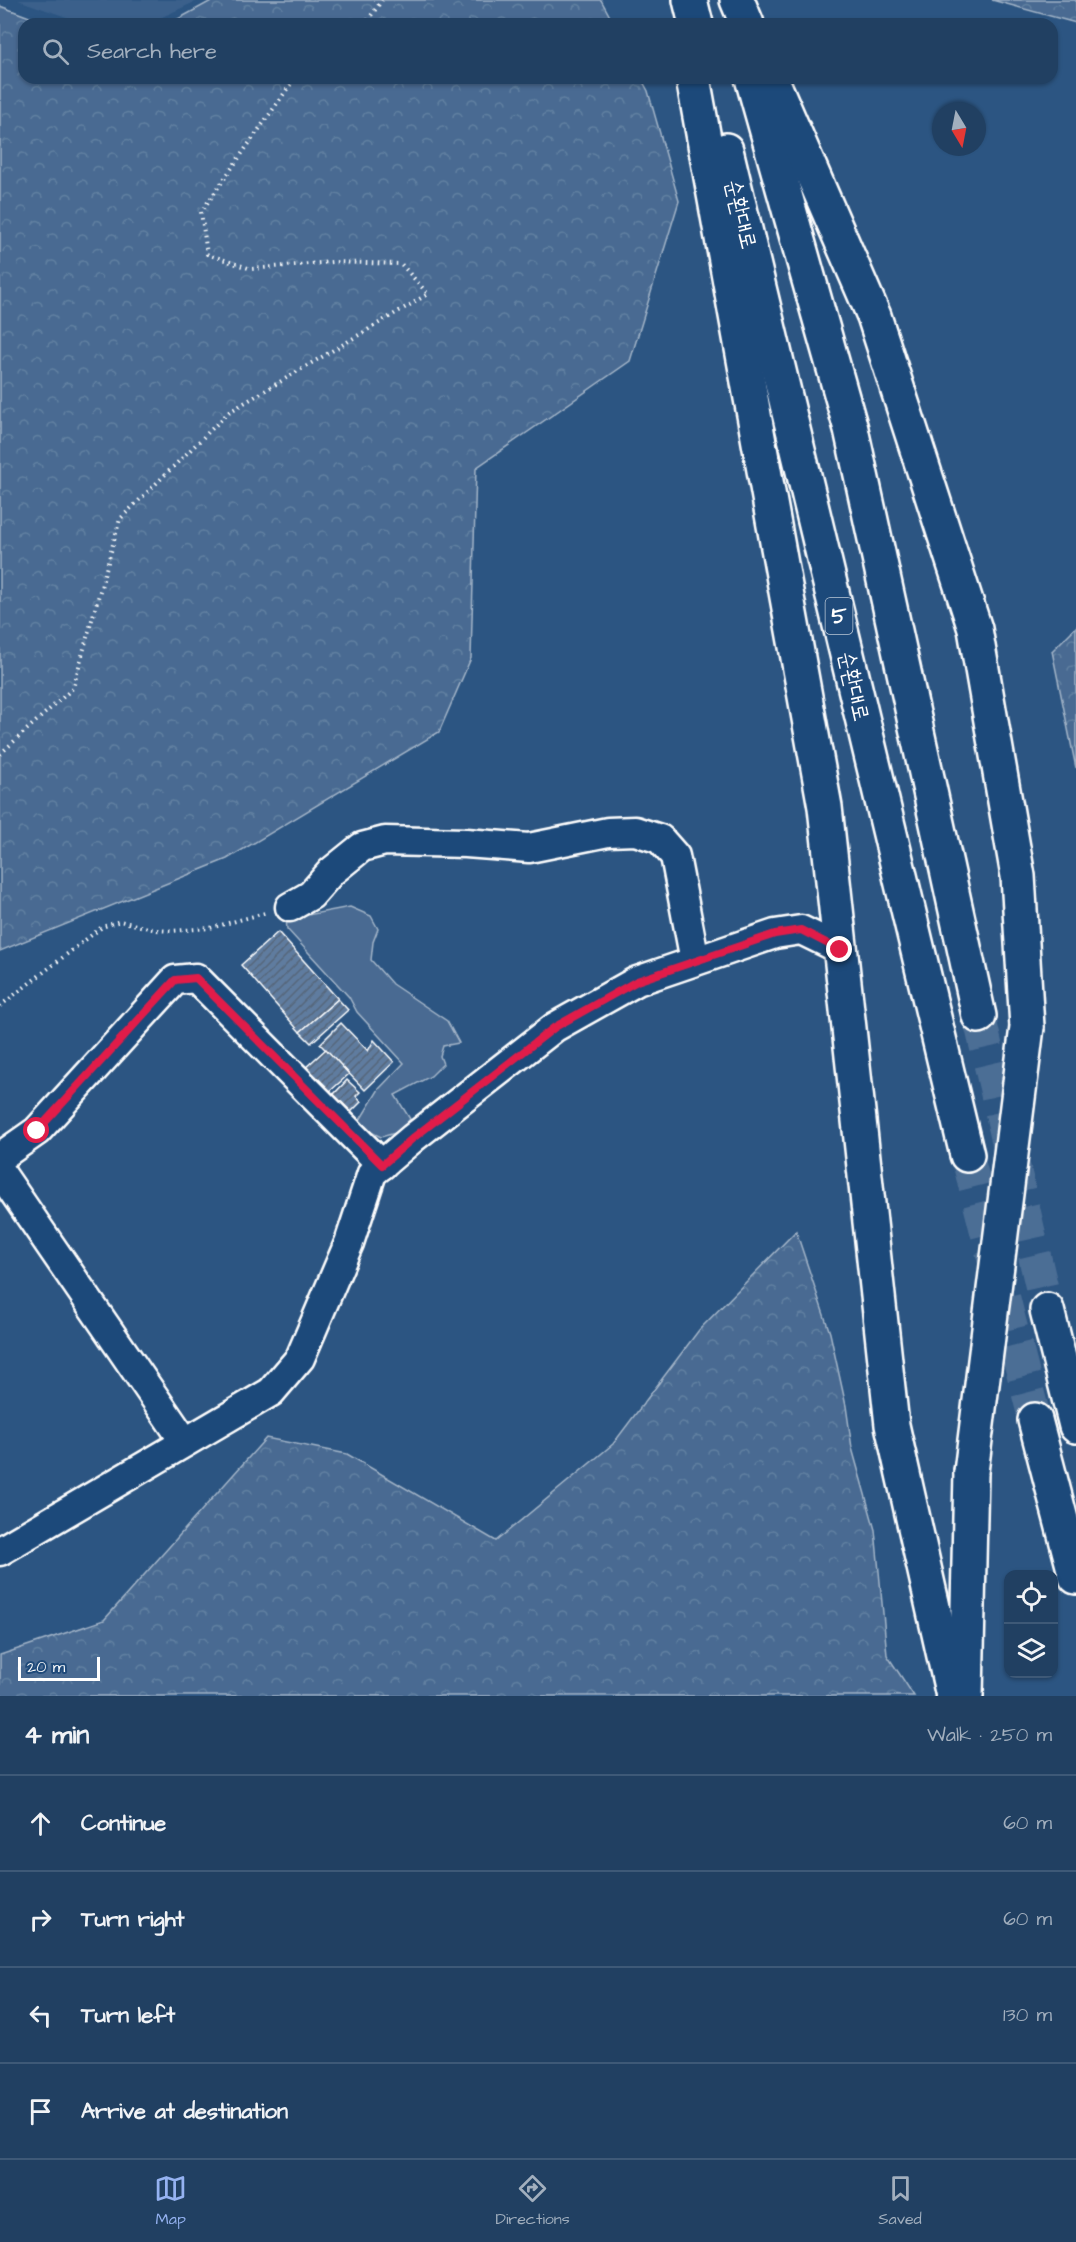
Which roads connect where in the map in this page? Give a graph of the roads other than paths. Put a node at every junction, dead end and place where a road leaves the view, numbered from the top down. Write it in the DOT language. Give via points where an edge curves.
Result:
graph roads {
  1 [pos="679,0"];
  2 [pos="690,0"];
  3 [pos="729,0"];
  4 [pos="737,0"];
  5 [pos="682,18"];
  6 [pos="694,18"];
  7 [pos="734,18"];
  8 [pos="744,18"];
  9 [pos="694,84"];
  10 [pos="710,84"];
  11 [pos="754,84"];
  12 [pos="774,84"];
  13 [pos="290,907"];
  14 [pos="840,950"];
  15 [pos="695,961"];
  16 [pos="979,1016"];
  17 [pos="967,1155"];
  18 [pos="0,1157"];
  19 [pos="382,1165"];
  20 [pos="0,1172"];
  21 [pos="1047,1310"];
  22 [pos="1035,1420"];
  23 [pos="1076,1426"];
  24 [pos="185,1442"];
  25 [pos="0,1551"];
  26 [pos="1076,1577"];
  27 [pos="953,1696"];
  28 [pos="966,1696"];
  1 -- 5 [label="highway"];
  2 -- 6 [label="highway"];
  3 -- 7 [label="highway"];
  4 -- 8 [label="highway"];
  9 -- 14 [label="highway" via="825,807"];
  10 -- 17 [label="highway, 순환대로 / 5"];
  11 -- 16 [label="highway, 순환대로" via="851,429"];
  12 -- 28 [label="highway, bridge" via="874,316 975,629 1018,876 1027,1027 971,1472"];
  13 -- 15 [label="street" via="311,895 331,872 362,847 385,841 529,848 608,831 635,831 660,839 675,856"];
  14 -- 15 [label="street" via="801,930 775,934"];
  14 -- 27 [label="highway" via="892,1425"];
  15 -- 19 [label="street" via="637,981 555,1027"];
  18 -- 19 [label="street" via="37,1131 175,980 196,978"];
  19 -- 24 [label="street" via="372,1173 349,1243 300,1358 270,1392"];
  20 -- 24 [label="street"];
  21 -- 23 [label="highway"];
  22 -- 26 [label="highway"];
  24 -- 25 [label="street"];
}
